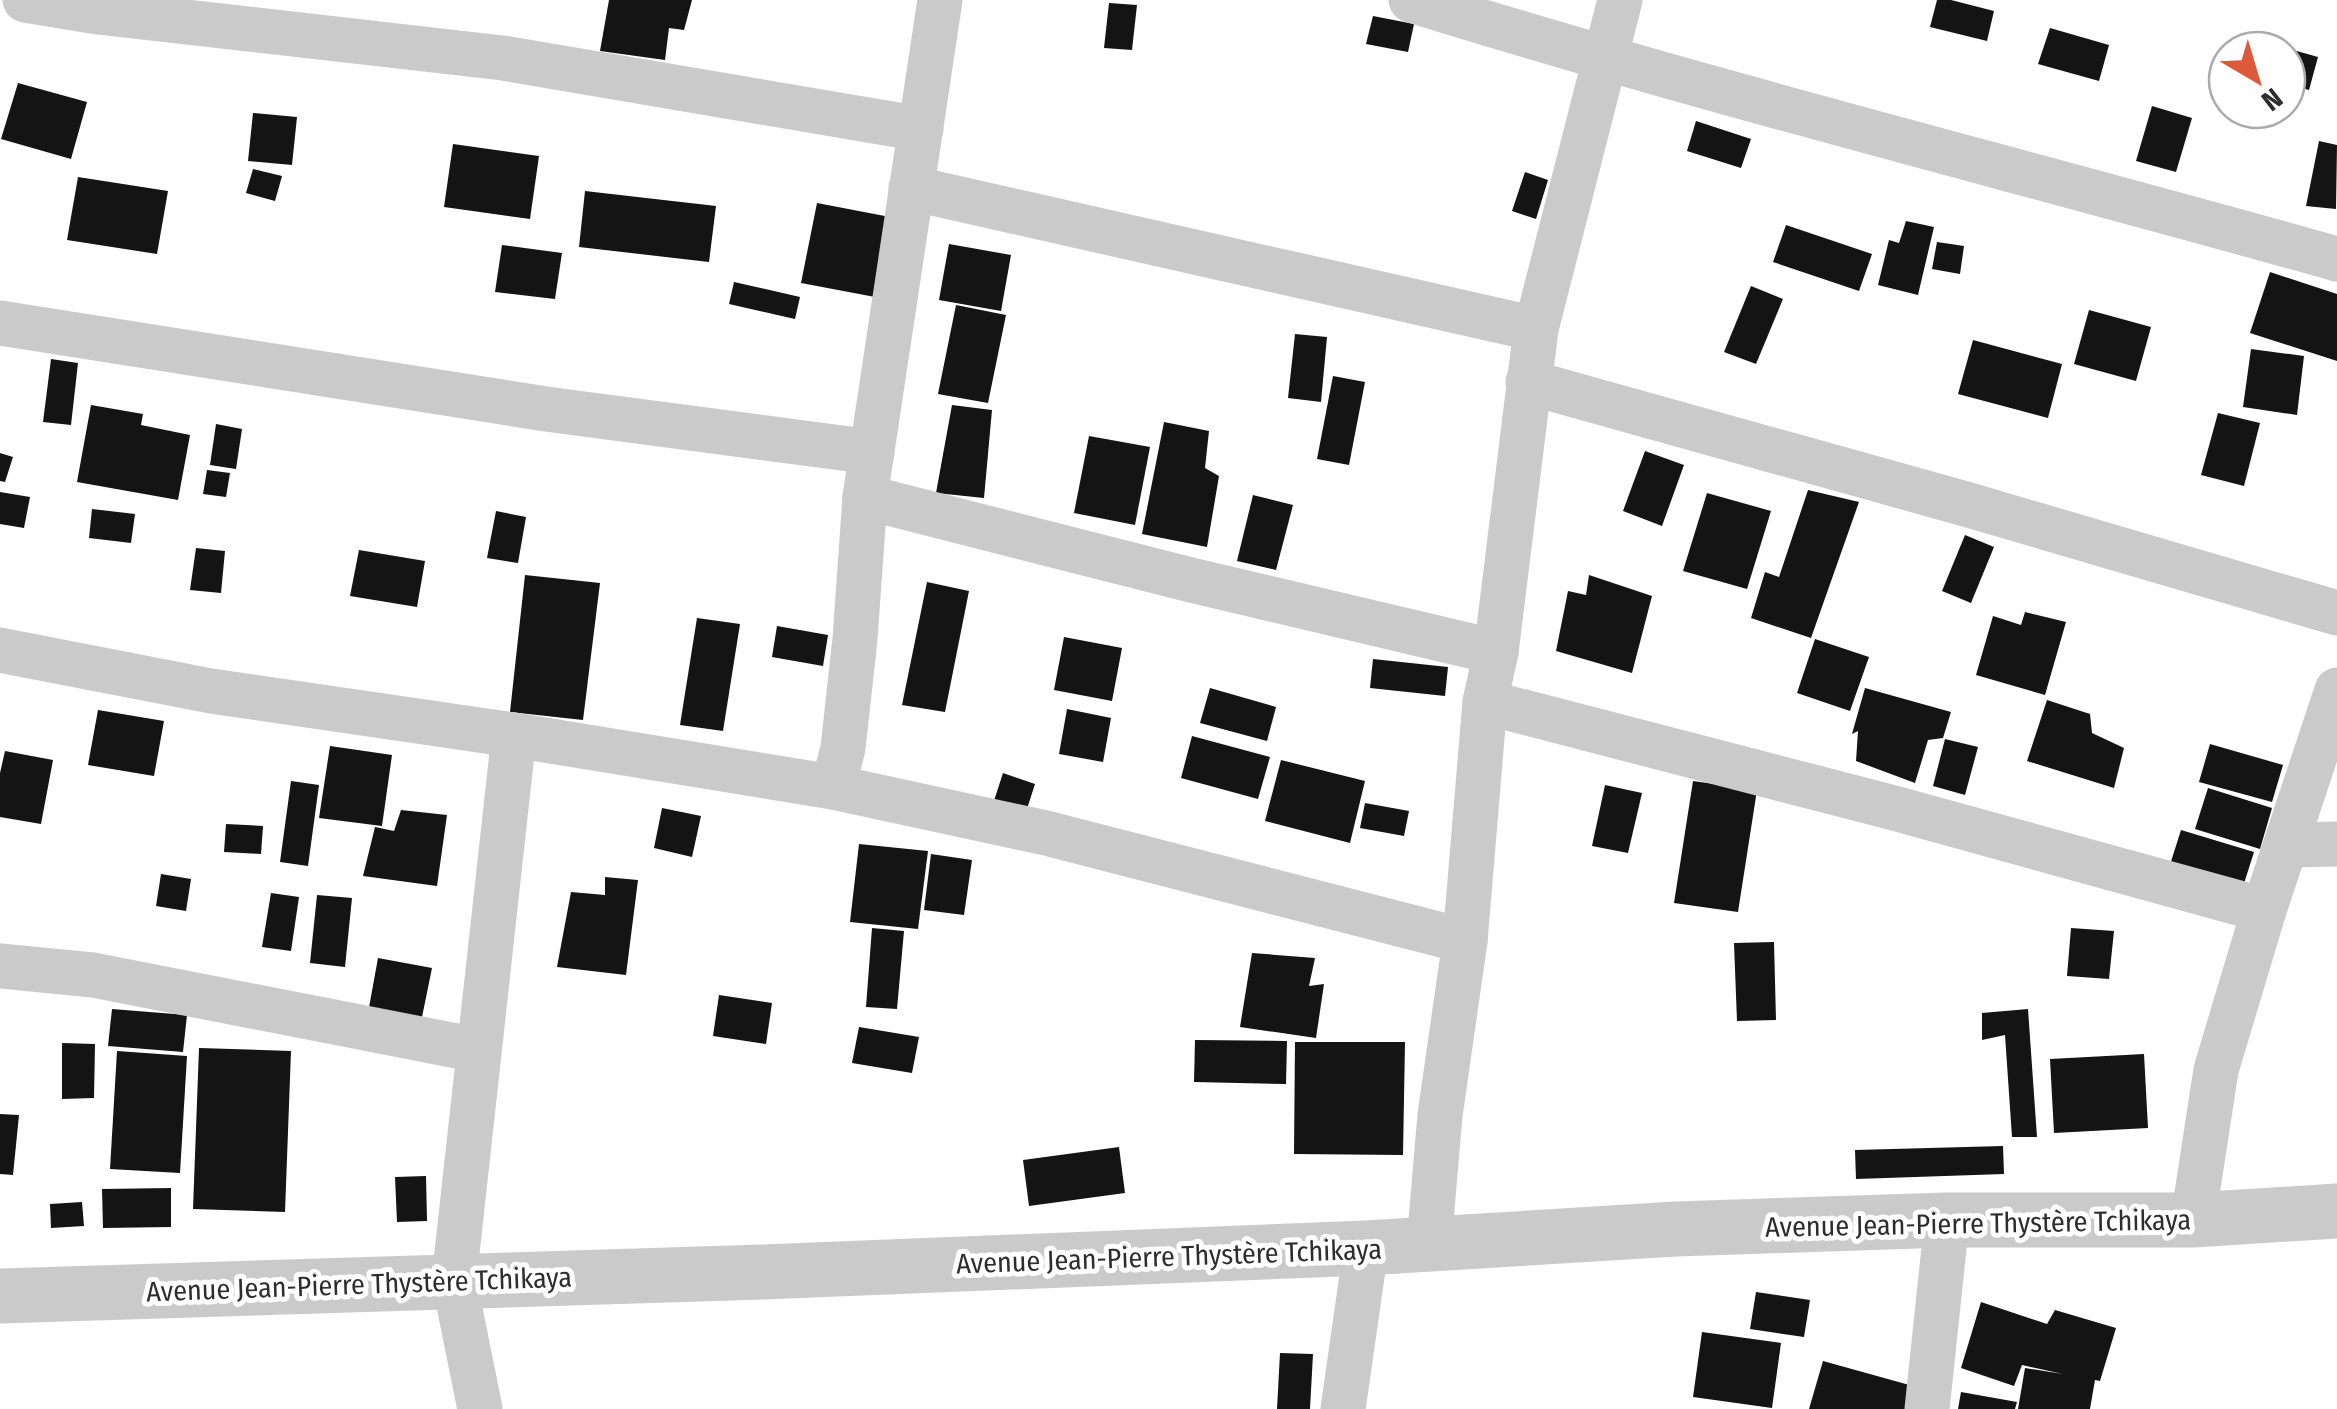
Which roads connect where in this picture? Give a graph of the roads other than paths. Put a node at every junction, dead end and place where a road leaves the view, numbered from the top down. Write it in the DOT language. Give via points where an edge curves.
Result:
graph roads {
  1 [pos="25,0"];
  2 [pos="940,0"];
  3 [pos="1411,0"];
  4 [pos="1620,0"];
  5 [pos="1604,60"];
  6 [pos="920,130"];
  7 [pos="911,188"];
  8 [pos="2337,259"];
  9 [pos="0,323"];
  10 [pos="1536,328"];
  11 [pos="1528,382"];
  12 [pos="872,452"];
  13 [pos="865,497"];
  14 [pos="2337,614"];
  15 [pos="0,650"];
  16 [pos="1496,652"];
  17 [pos="2337,690"];
  18 [pos="1485,702"];
  19 [pos="514,735"];
  20 [pos="833,786"];
  21 [pos="2288,844"];
  22 [pos="2337,844"];
  23 [pos="2264,910"];
  24 [pos="1465,941"];
  25 [pos="0,966"];
  26 [pos="477,1050"];
  27 [pos="2337,1210"];
  28 [pos="1947,1220"];
  29 [pos="2193,1220"];
  30 [pos="1430,1244"];
  31 [pos="1366,1248"];
  32 [pos="454,1280"];
  33 [pos="0,1296"];
  34 [pos="480,1409"];
  35 [pos="1343,1409"];
  36 [pos="1927,1409"];
  1 -- 6 [label="street" via="503,58"];
  2 -- 6 [label="street"];
  3 -- 5 [label="street"];
  4 -- 5 [label="street"];
  5 -- 8 [label="street"];
  5 -- 10 [label="street"];
  6 -- 7 [label="street"];
  7 -- 10 [label="street"];
  7 -- 12 [label="street"];
  9 -- 12 [label="street" via="546,409"];
  10 -- 11 [label="street"];
  11 -- 14 [label="street"];
  11 -- 16 [label="street"];
  12 -- 13 [label="street"];
  13 -- 16 [label="street"];
  13 -- 20 [label="street" via="851,676"];
  15 -- 19 [label="street" via="211,690"];
  16 -- 18 [label="street"];
  17 -- 21 [label="street"];
  18 -- 23 [label="street"];
  18 -- 24 [label="street"];
  19 -- 20 [label="street"];
  19 -- 26 [label="street"];
  20 -- 24 [label="street" via="1046,833"];
  21 -- 22 [label="street"];
  21 -- 23 [label="street"];
  23 -- 29 [label="street" via="2216,1070"];
  24 -- 30 [label="street"];
  25 -- 26 [label="street" via="93,975"];
  26 -- 32 [label="street"];
  27 -- 29 [label="street, Avenue Jean-Pierre Thystère Tchikaya"];
  28 -- 29 [label="street, Avenue Jean-Pierre Thystère Tchikaya"];
  28 -- 30 [label="street, Avenue Jean-Pierre Thystère Tchikaya"];
  28 -- 36 [label="street"];
  30 -- 31 [label="street, Avenue Jean-Pierre Thystère Tchikaya"];
  31 -- 32 [label="street, Avenue Jean-Pierre Thystère Tchikaya"];
  31 -- 35 [label="street"];
  32 -- 33 [label="street, Avenue Jean-Pierre Thystère Tchikaya"];
  32 -- 34 [label="street"];
}
